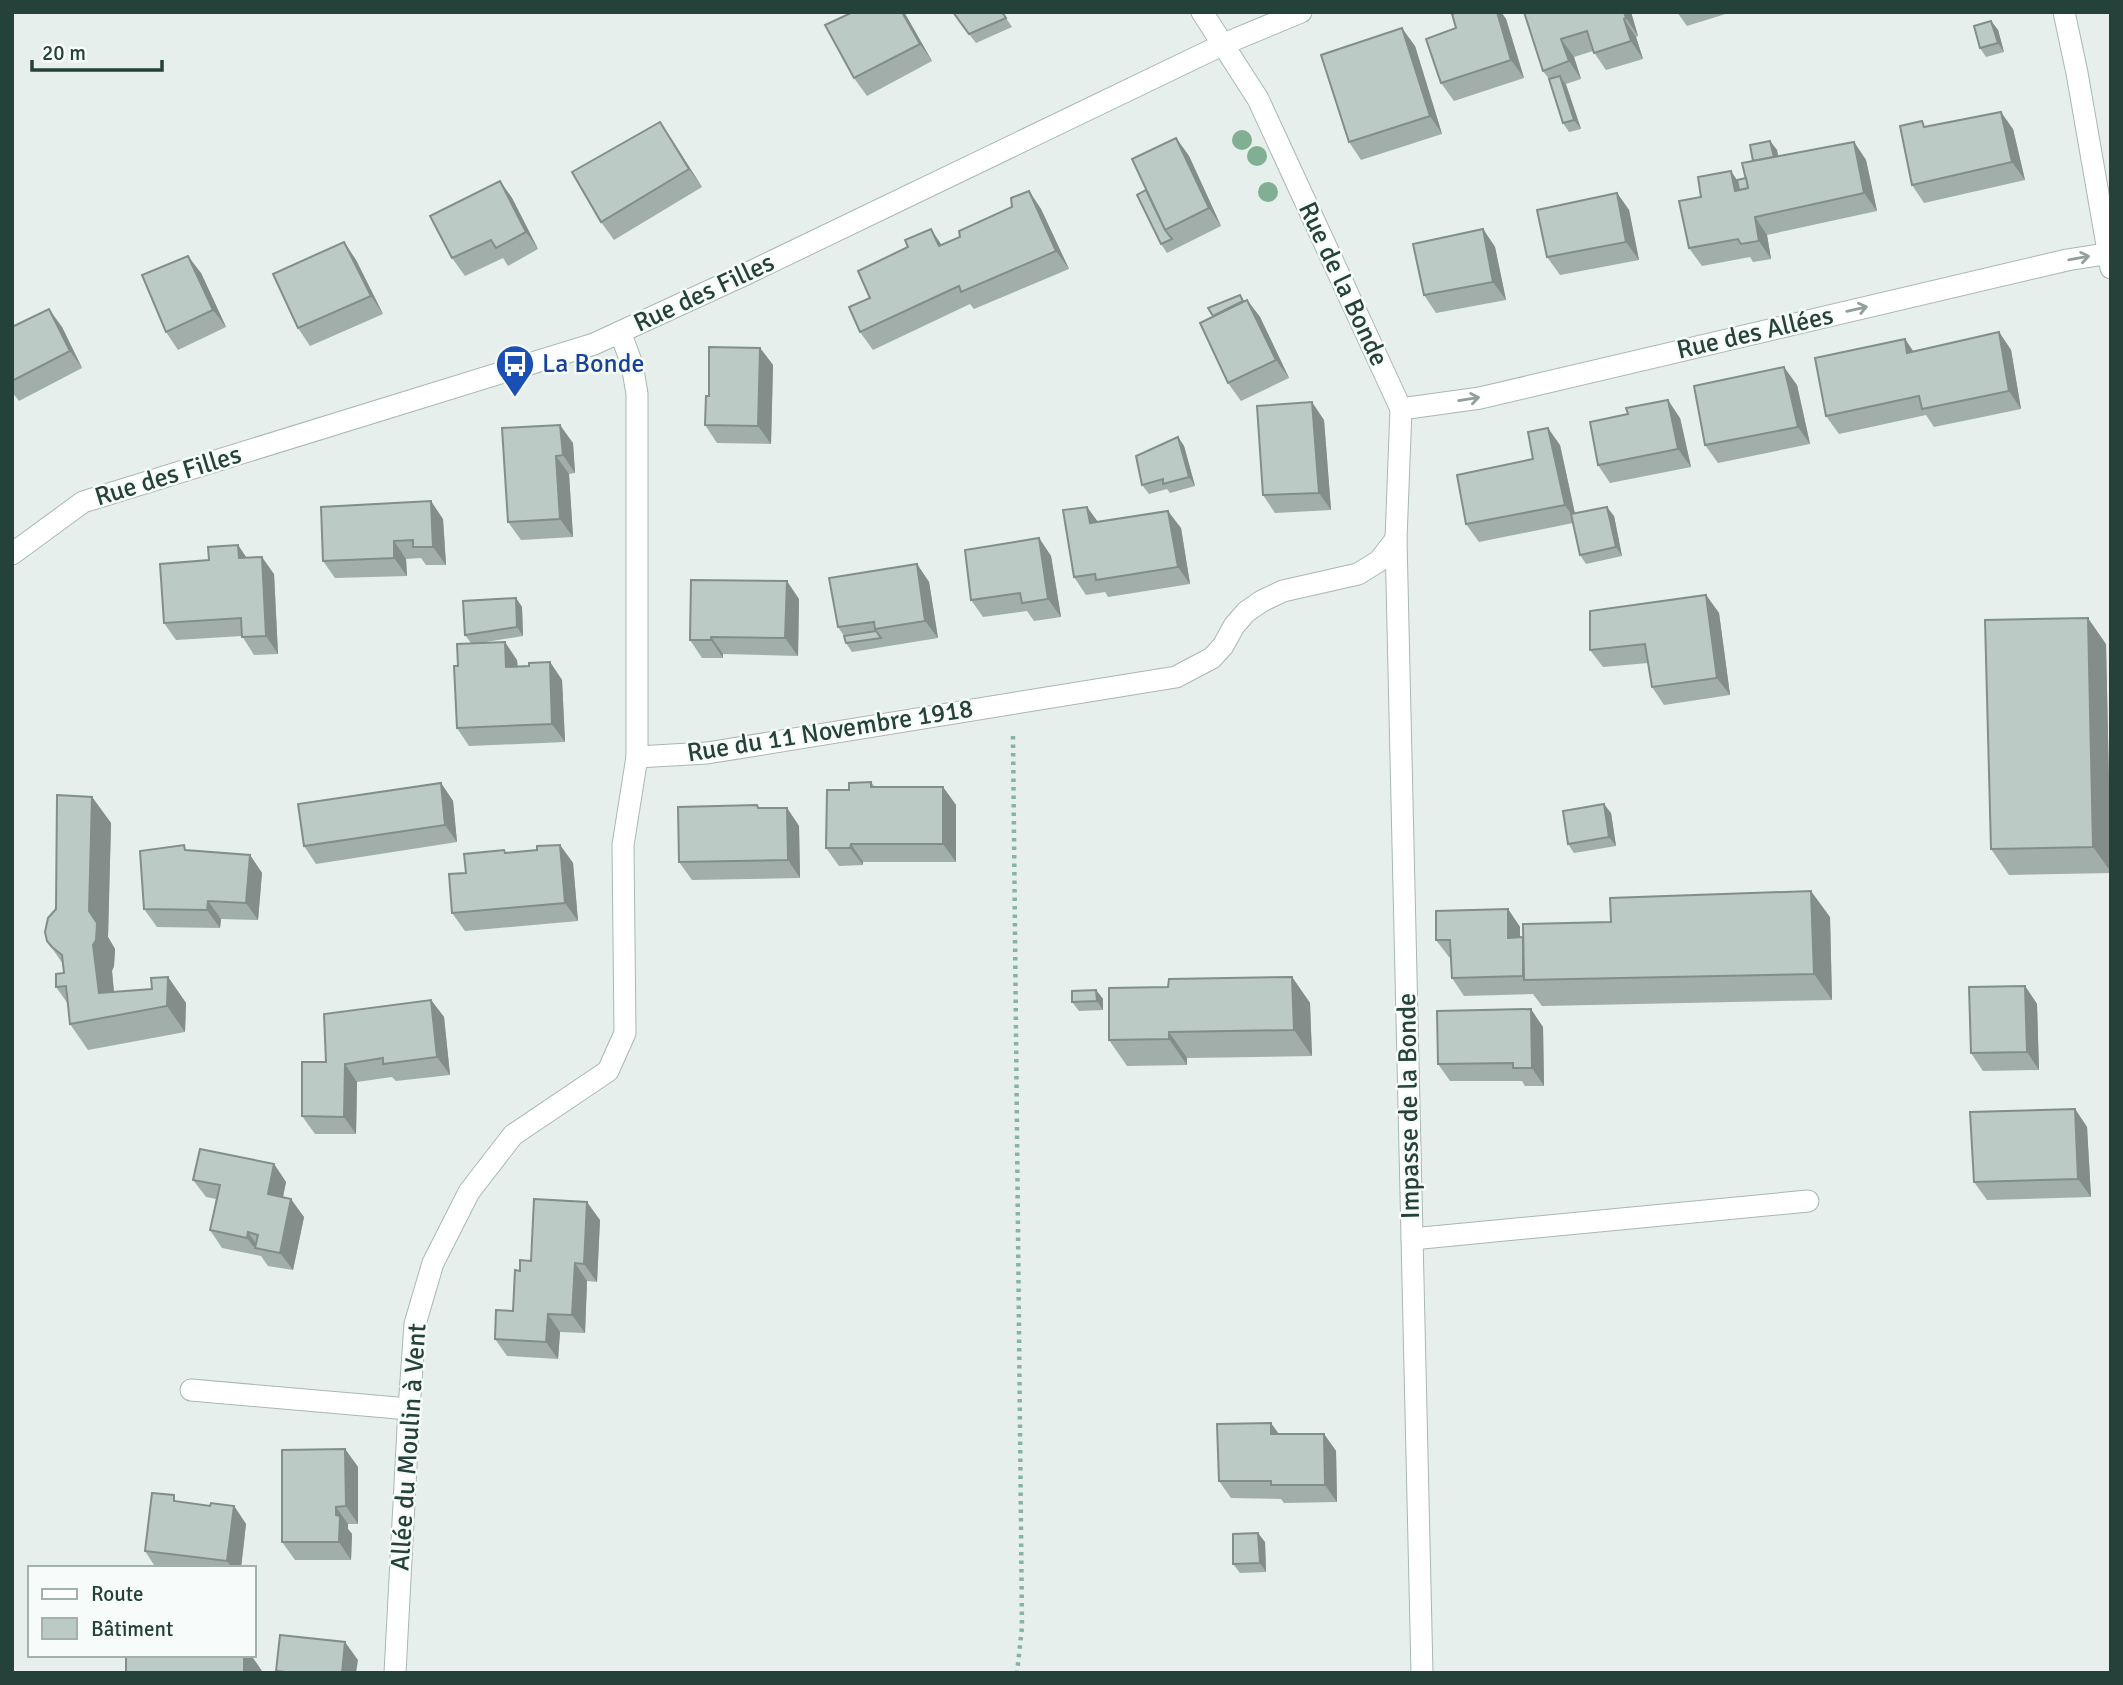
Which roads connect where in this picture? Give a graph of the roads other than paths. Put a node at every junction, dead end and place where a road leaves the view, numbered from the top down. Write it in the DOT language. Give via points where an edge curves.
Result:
graph roads {
  1 [pos="1202,12"];
  2 [pos="1301,12"];
  3 [pos="2064,12"];
  4 [pos="1224,44"];
  5 [pos="2110,258"];
  6 [pos="620,332"];
  7 [pos="1401,409"];
  8 [pos="1396,539"];
  9 [pos="12,555"];
  10 [pos="637,757"];
  11 [pos="1808,1201"];
  12 [pos="1412,1239"];
  13 [pos="191,1390"];
  14 [pos="409,1409"];
  15 [pos="394,1673"];
  16 [pos="1422,1673"];
  1 -- 4 [label="street, Rue de la Bonde"];
  2 -- 4 [label="street, Rue des Filles"];
  3 -- 5 [label="street"];
  4 -- 6 [label="street, Rue des Filles"];
  4 -- 7 [label="street, Rue de la Bonde" via="1258,99"];
  7 -- 5 [label="street, Rue des Allées, one-way" via="1480,398 2053,263"];
  6 -- 9 [label="street, Rue des Filles" via="507,372 83,502"];
  6 -- 10 [label="street" via="637,394"];
  7 -- 8 [label="street, Rue de la Bonde"];
  8 -- 10 [label="street, Rue du 11 Novembre 1918" via="1379,561 1358,574 1262,601 1246,612 1212,658 1176,677 707,753"];
  8 -- 12 [label="street, Impasse de la Bonde"];
  10 -- 14 [label="street, Allée du Moulin à Vent" via="623,845 625,1033 608,1071 513,1136 469,1192 433,1263 415,1324"];
  11 -- 12 [label="street"];
  12 -- 16 [label="street, Impasse de la Bonde"];
  13 -- 14 [label="street"];
  14 -- 15 [label="street, Allée du Moulin à Vent"];
}
